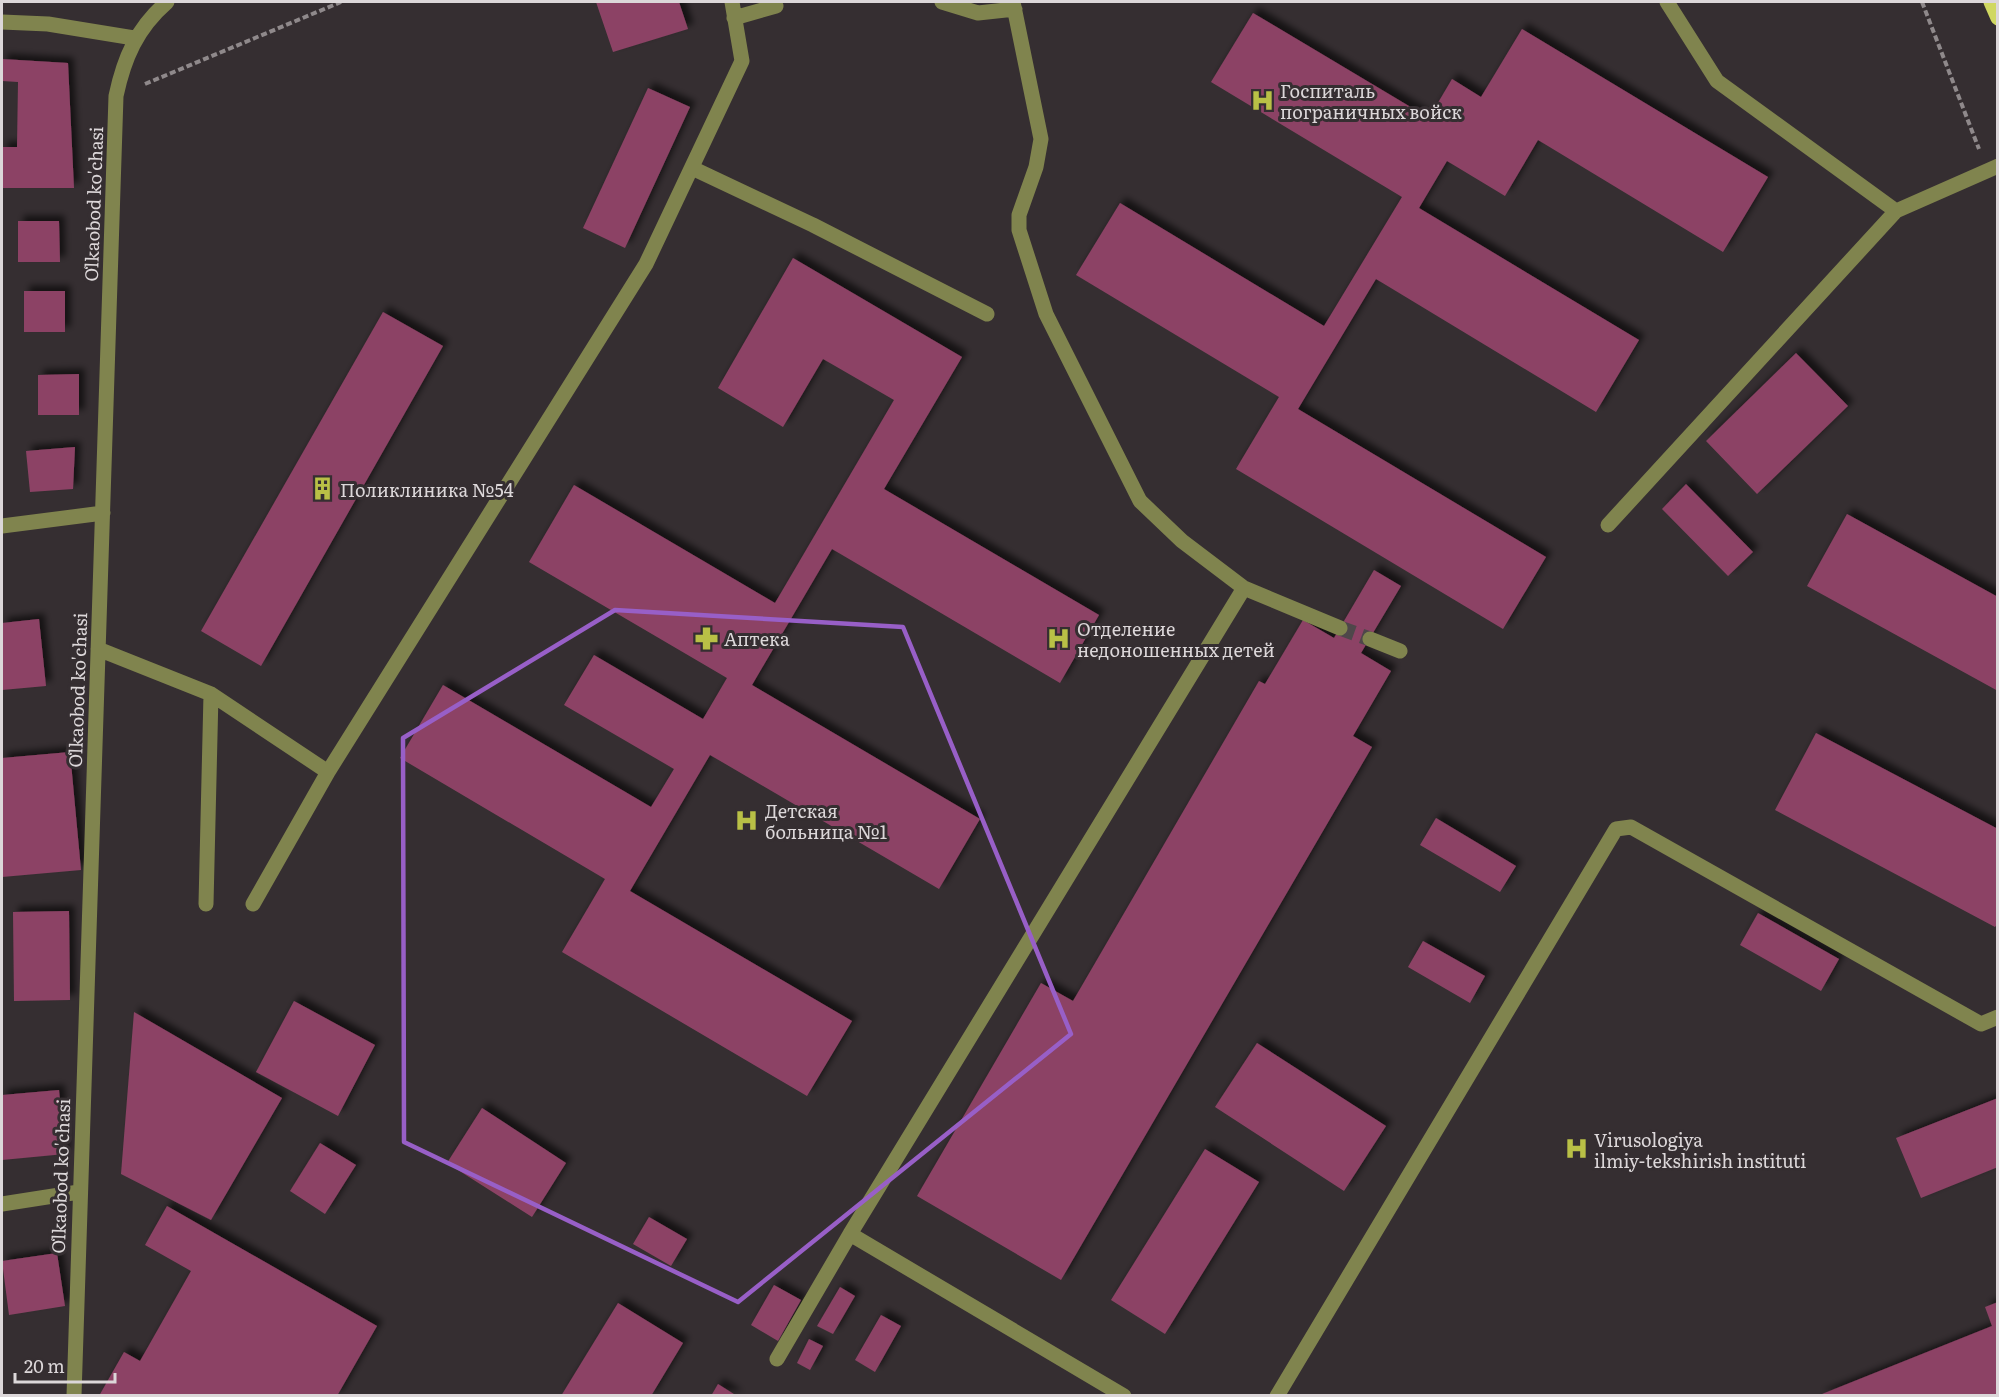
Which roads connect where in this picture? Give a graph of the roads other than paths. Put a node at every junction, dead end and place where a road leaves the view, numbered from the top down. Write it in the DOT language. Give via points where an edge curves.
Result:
graph roads {
  1 [pos="167,2"];
  2 [pos="732,2"];
  3 [pos="942,2"];
  4 [pos="1667,2"];
  5 [pos="1991,2"];
  6 [pos="1014,5"];
  7 [pos="776,6"];
  8 [pos="734,18"];
  9 [pos="1998,18"];
  10 [pos="2,22"];
  11 [pos="134,38"];
  12 [pos="692,168"];
  13 [pos="1992,168"];
  14 [pos="1896,212"];
  15 [pos="987,314"];
  16 [pos="103,513"];
  17 [pos="2,525"];
  18 [pos="1608,525"];
  19 [pos="1244,588"];
  20 [pos="1340,628"];
  21 [pos="1370,639"];
  22 [pos="98,649"];
  23 [pos="1400,651"];
  24 [pos="210,694"];
  25 [pos="328,772"];
  26 [pos="206,904"];
  27 [pos="253,904"];
  28 [pos="1998,1017"];
  29 [pos="79,1192"];
  30 [pos="2,1204"];
  31 [pos="850,1234"];
  32 [pos="777,1359"];
  33 [pos="74,1395"];
  34 [pos="1124,1395"];
  35 [pos="1277,1395"];
  1 -- 11 [label="street, Oʻlkaobod ko'chasi"];
  2 -- 8 [label="street"];
  3 -- 6 [label="street" via="978,13"];
  4 -- 14 [label="street" via="1717,81"];
  5 -- 9 [label="main road"];
  6 -- 19 [label="street" via="1041,139 1019,215 1019,230 1046,314 1140,501 1182,542"];
  7 -- 8 [label="street"];
  8 -- 12 [label="street" via="742,61"];
  10 -- 11 [label="street" via="48,24"];
  11 -- 16 [label="street, Oʻlkaobod ko'chasi" via="116,96"];
  12 -- 15 [label="street"];
  12 -- 25 [label="street" via="646,264"];
  13 -- 14 [label="street"];
  14 -- 18 [label="street"];
  16 -- 17 [label="street"];
  16 -- 22 [label="street, Oʻlkaobod ko'chasi"];
  19 -- 20 [label="street"];
  19 -- 31 [label="street"];
  21 -- 23 [label="street"];
  22 -- 24 [label="street"];
  22 -- 29 [label="street, Oʻlkaobod ko'chasi"];
  24 -- 25 [label="street"];
  24 -- 26 [label="street"];
  25 -- 27 [label="street"];
  28 -- 35 [label="street" via="1981,1024 1631,827 1616,829"];
  29 -- 30 [label="street"];
  29 -- 33 [label="street, Oʻlkaobod ko'chasi"];
  31 -- 32 [label="street"];
  31 -- 34 [label="street"];
}
